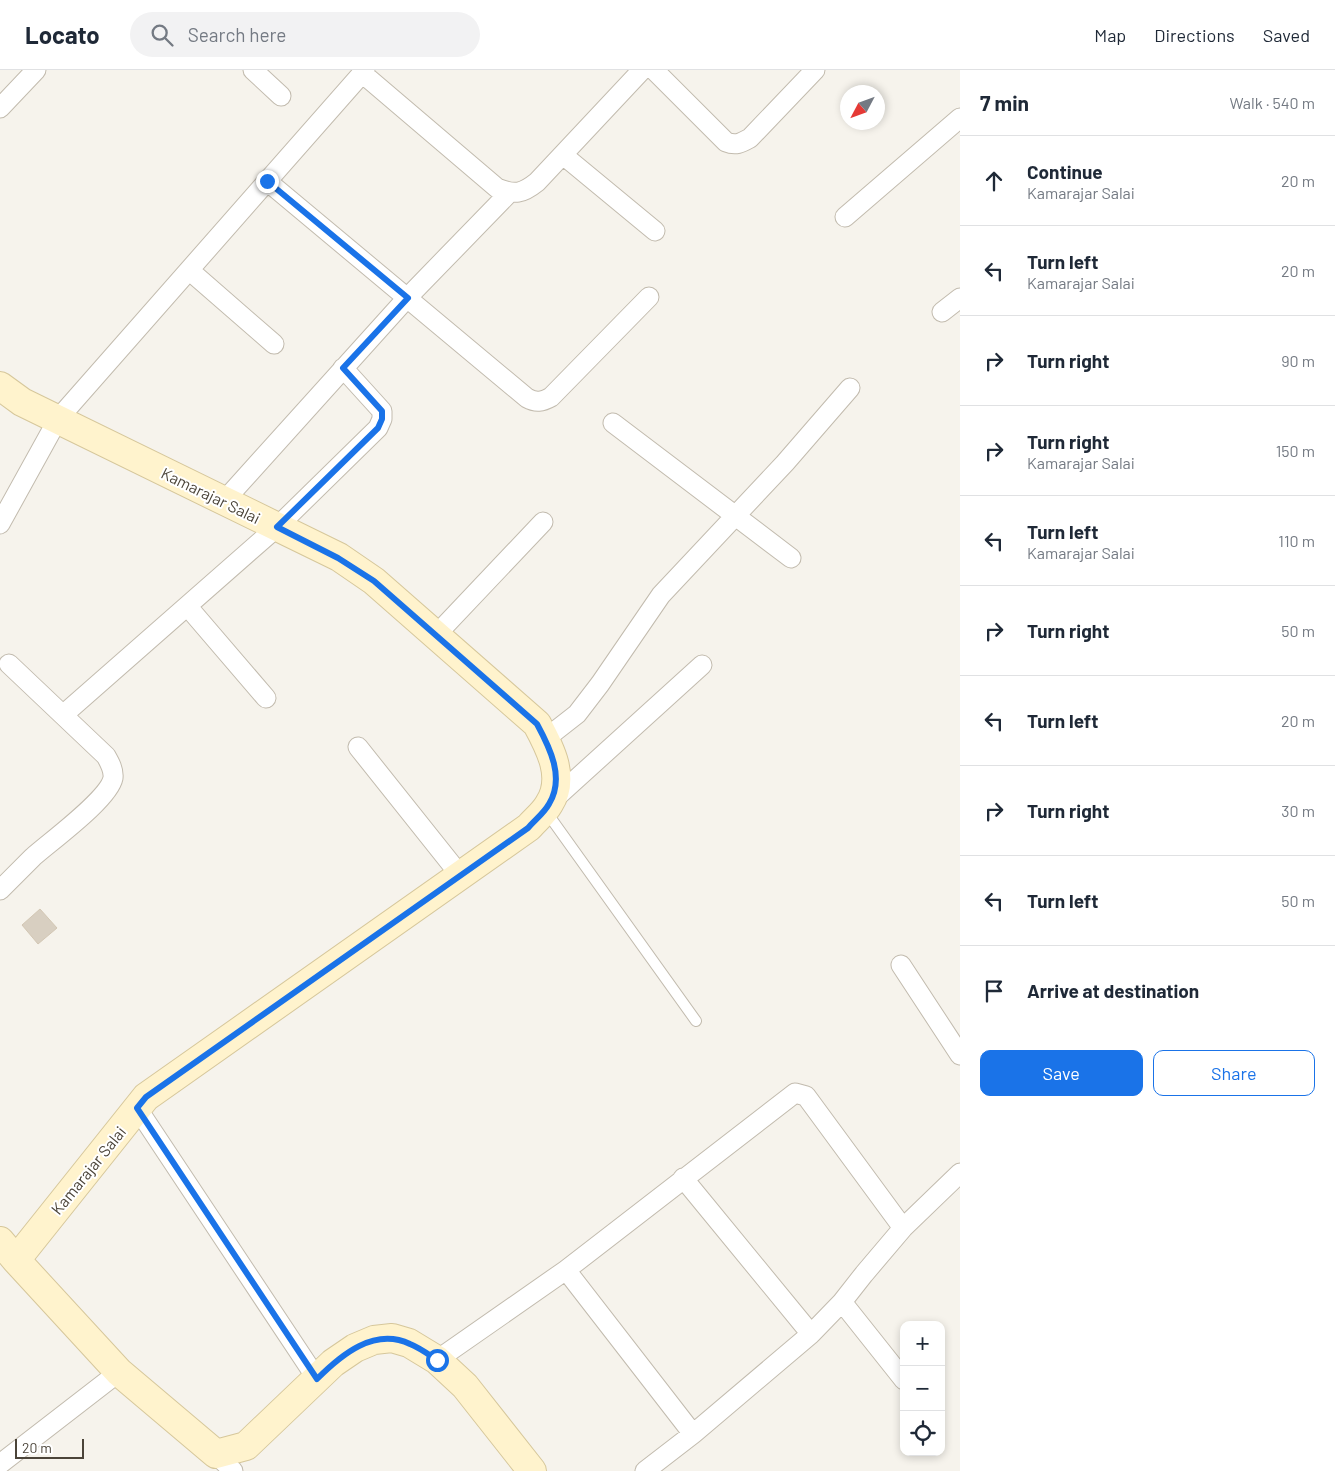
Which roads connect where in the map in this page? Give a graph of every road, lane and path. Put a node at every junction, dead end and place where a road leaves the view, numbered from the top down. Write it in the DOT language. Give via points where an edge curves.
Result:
graph roads {
  1 [pos="36,70"];
  2 [pos="253,70"];
  3 [pos="642,70"];
  4 [pos="654,70"];
  5 [pos="815,70"];
  6 [pos="363,72"];
  7 [pos="281,96"];
  8 [pos="0,108"];
  9 [pos="960,118"];
  10 [pos="563,155"];
  11 [pos="267,181"];
  12 [pos="509,193"];
  13 [pos="844,217"];
  14 [pos="656,231"];
  15 [pos="189,270"];
  16 [pos="649,297"];
  17 [pos="408,298"];
  18 [pos="960,298"];
  19 [pos="942,312"];
  20 [pos="274,344"];
  21 [pos="343,368"];
  22 [pos="0,386"];
  23 [pos="850,388"];
  24 [pos="58,419"];
  25 [pos="613,423"];
  26 [pos="224,501"];
  27 [pos="734,517"];
  28 [pos="543,522"];
  29 [pos="0,524"];
  30 [pos="277,527"];
  31 [pos="790,558"];
  32 [pos="188,607"];
  33 [pos="436,635"];
  34 [pos="9,664"];
  35 [pos="702,665"];
  36 [pos="266,698"];
  37 [pos="63,715"];
  38 [pos="545,739"];
  39 [pos="358,747"];
  40 [pos="547,807"];
  41 [pos="460,875"];
  42 [pos="0,890"];
  43 [pos="902,965"];
  44 [pos="696,1021"];
  45 [pos="960,1055"];
  46 [pos="137,1108"];
  47 [pos="960,1173"];
  48 [pos="683,1178"];
  49 [pos="903,1228"];
  50 [pos="8,1250"];
  51 [pos="566,1270"];
  52 [pos="842,1302"];
  53 [pos="811,1334"];
  54 [pos="437,1360"];
  55 [pos="119,1372"];
  56 [pos="900,1375"];
  57 [pos="317,1379"];
  58 [pos="693,1434"];
  59 [pos="225,1463"];
  60 [pos="0,1464"];
  61 [pos="532,1471"];
  62 [pos="646,1471"];
  1 -- 8 [label="street"];
  2 -- 7 [label="street"];
  3 -- 10 [label="street"];
  4 -- 5 [label="street" via="726,142 733,145 750,138"];
  6 -- 11 [label="street"];
  6 -- 12 [label="street" via="497,188"];
  9 -- 13 [label="street"];
  10 -- 12 [label="street" via="524,192"];
  10 -- 14 [label="street"];
  11 -- 15 [label="street"];
  11 -- 17 [label="street"];
  12 -- 17 [label="street"];
  15 -- 20 [label="street"];
  15 -- 24 [label="street"];
  16 -- 17 [label="street" via="551,397 542,402 527,398"];
  17 -- 21 [label="street"];
  18 -- 19 [label="street"];
  21 -- 26 [label="street"];
  21 -- 30 [label="street" via="382,411 382,419 378,428"];
  22 -- 24 [label="main road, Kamarajar Salai" via="22,402"];
  23 -- 27 [label="street"];
  24 -- 26 [label="main road, Kamarajar Salai"];
  24 -- 29 [label="street"];
  25 -- 27 [label="street"];
  26 -- 30 [label="main road, Kamarajar Salai"];
  27 -- 31 [label="street"];
  27 -- 38 [label="street" via="661,594 577,714"];
  28 -- 33 [label="street"];
  30 -- 32 [label="street"];
  30 -- 33 [label="main road, Kamarajar Salai" via="338,558 374,581"];
  32 -- 36 [label="street"];
  32 -- 37 [label="street"];
  33 -- 38 [label="main road, Kamarajar Salai" via="537,724"];
  34 -- 37 [label="street"];
  35 -- 40 [label="street"];
  37 -- 42 [label="street" via="106,756 113,778 94,804"];
  38 -- 40 [label="main road, Kamarajar Salai" via="552,752 557,783"];
  39 -- 41 [label="street"];
  40 -- 41 [label="main road, Kamarajar Salai" via="528,828"];
  40 -- 44 [label="lane"];
  41 -- 46 [label="main road, Kamarajar Salai" via="146,1097"];
  43 -- 45 [label="street"];
  46 -- 50 [label="main road, Kamarajar Salai"];
  46 -- 57 [label="street"];
  47 -- 49 [label="street"];
  48 -- 49 [label="street" via="795,1093 806,1096"];
  48 -- 51 [label="street"];
  48 -- 53 [label="street"];
  49 -- 52 [label="street"];
  50 -- 55 [label="main road, Kamarajar Salai"];
  51 -- 54 [label="street"];
  51 -- 58 [label="street"];
  52 -- 53 [label="street"];
  52 -- 56 [label="street"];
  53 -- 58 [label="street"];
  54 -- 57 [label="main road, Kamarajar Salai" via="409,1343 392,1338 374,1340 355,1348"];
  54 -- 61 [label="main road, Kamarajar Salai" via="465,1386"];
  55 -- 59 [label="main road, Kamarajar Salai"];
  55 -- 60 [label="street"];
  57 -- 59 [label="main road, Kamarajar Salai"];
  58 -- 62 [label="street"];
}
